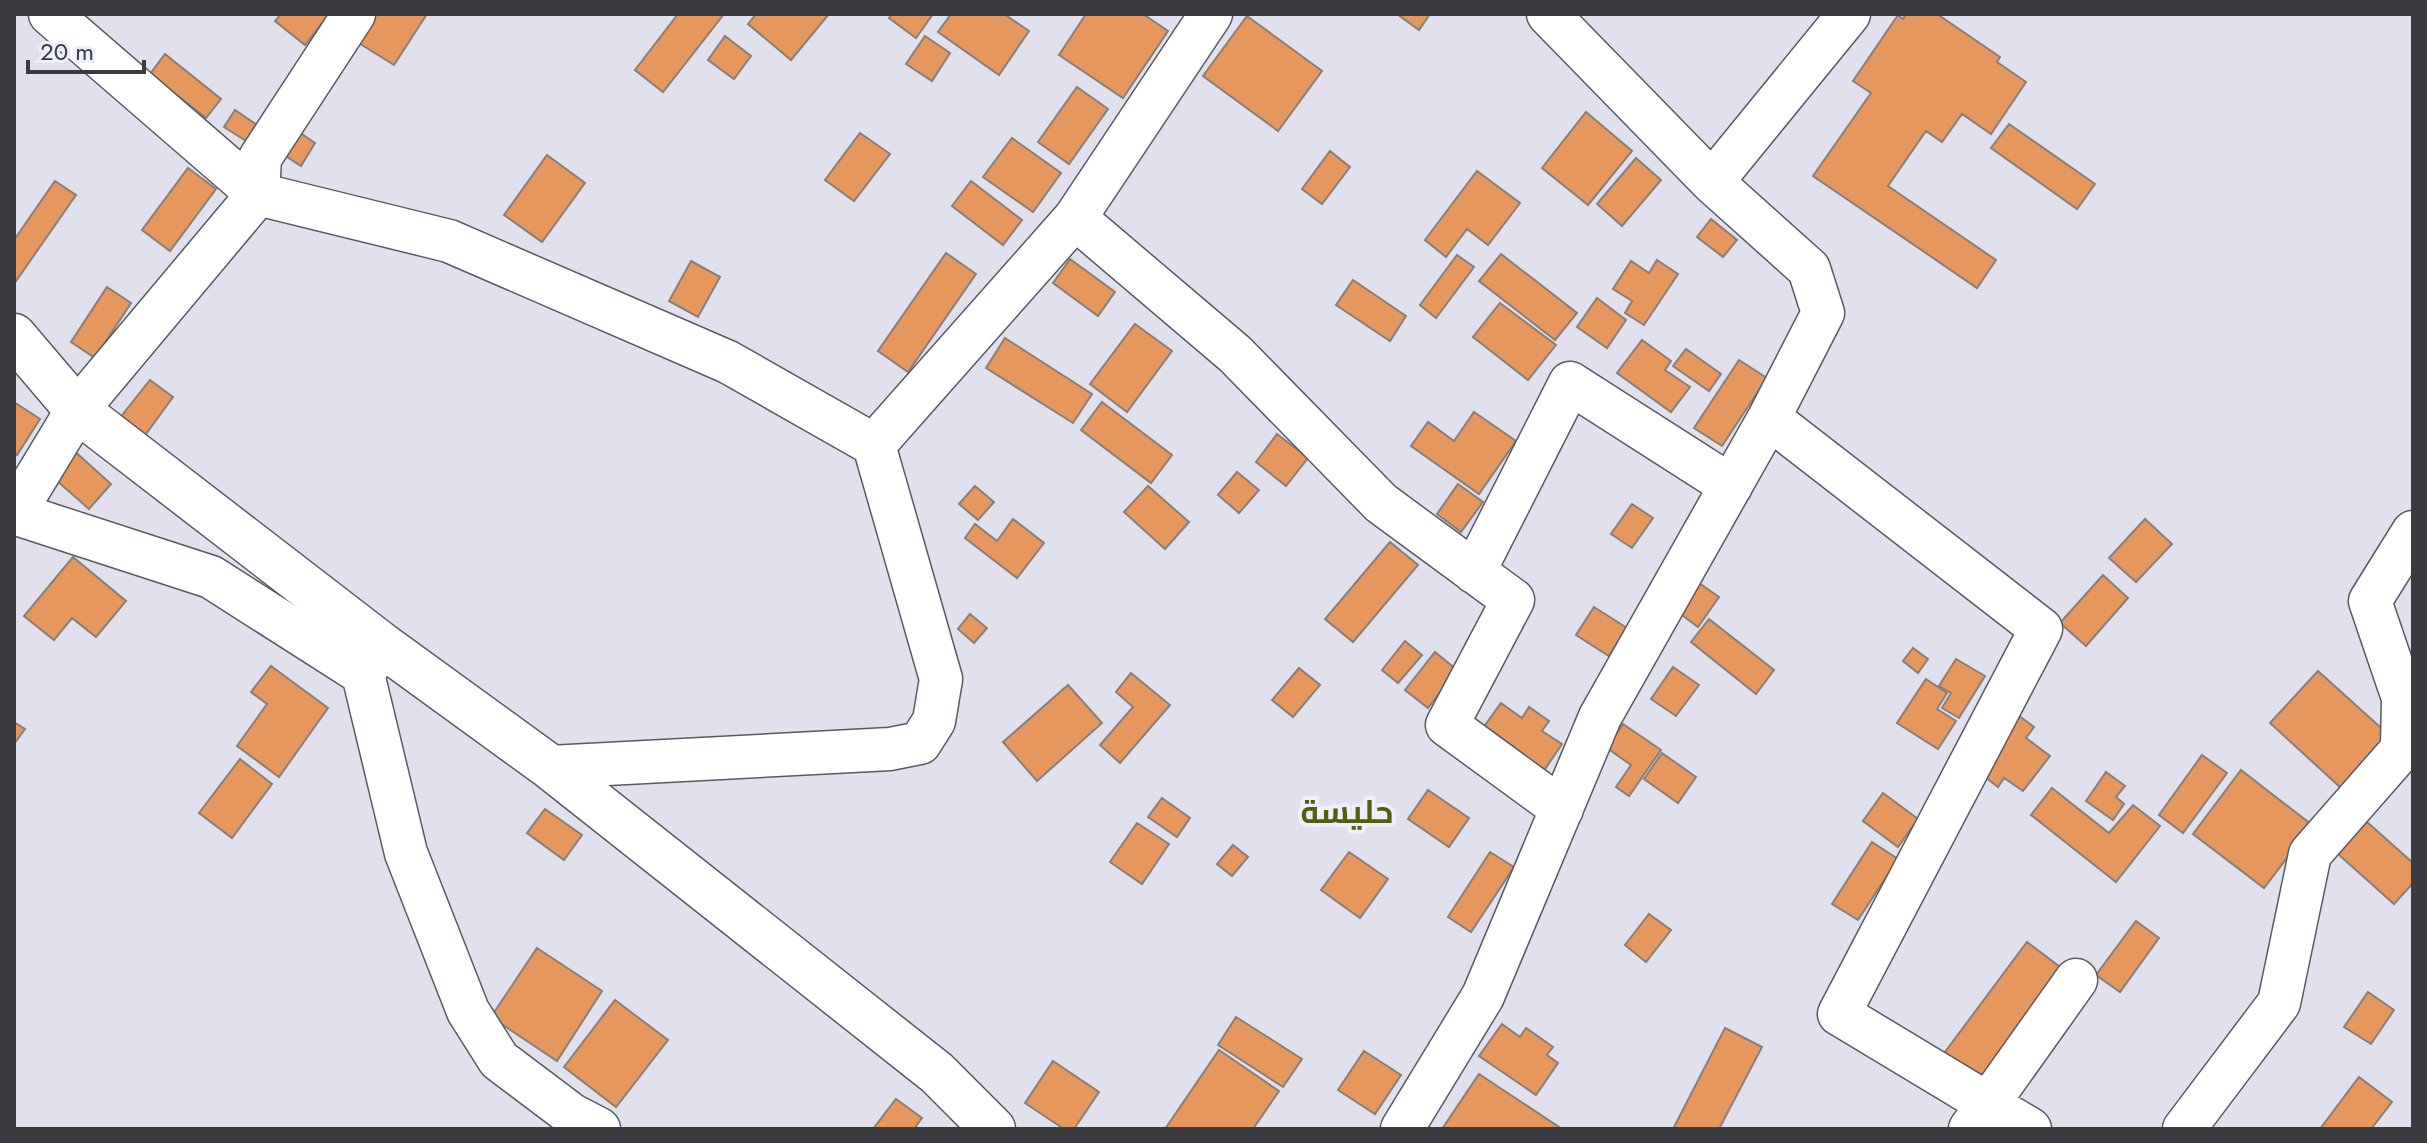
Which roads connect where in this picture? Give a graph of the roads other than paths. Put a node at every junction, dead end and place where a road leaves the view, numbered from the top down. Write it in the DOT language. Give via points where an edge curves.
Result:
graph roads {
  1 [pos="50,14"];
  2 [pos="354,14"];
  3 [pos="1548,14"];
  4 [pos="1849,14"];
  5 [pos="1201,18"];
  6 [pos="1712,182"];
  7 [pos="258,194"];
  8 [pos="1075,218"];
  9 [pos="14,336"];
  10 [pos="77,410"];
  11 [pos="1769,418"];
  12 [pos="874,445"];
  13 [pos="1731,486"];
  14 [pos="14,513"];
  15 [pos="2413,532"];
  16 [pos="1474,572"];
  17 [pos="373,659"];
  18 [pos="550,767"];
  19 [pos="1562,809"];
  20 [pos="2076,980"];
  21 [pos="1979,1116"];
  22 [pos="599,1129"];
  23 [pos="993,1129"];
  24 [pos="1402,1129"];
  25 [pos="2030,1129"];
  26 [pos="2184,1129"];
  1 -- 7 [label="street"];
  2 -- 7 [label="street" via="260,158"];
  3 -- 6 [label="street"];
  4 -- 6 [label="street"];
  5 -- 8 [label="street"];
  6 -- 11 [label="street" via="1809,269 1823,313"];
  7 -- 10 [label="street"];
  7 -- 12 [label="street" via="449,241 728,362"];
  8 -- 12 [label="street"];
  8 -- 16 [label="street" via="1235,354 1381,503"];
  9 -- 10 [label="street"];
  10 -- 14 [label="street"];
  10 -- 17 [label="street"];
  11 -- 13 [label="street"];
  11 -- 21 [label="street" via="2041,629 1839,1014"];
  12 -- 18 [label="street" via="941,679 934,721 920,743 890,749"];
  13 -- 16 [label="street" via="1570,383"];
  13 -- 19 [label="street" via="1600,717"];
  14 -- 17 [label="street" via="211,577"];
  15 -- 26 [label="street" via="2370,601 2403,698 2402,749 2310,854 2279,1003"];
  16 -- 19 [label="street" via="1513,600 1447,725"];
  17 -- 18 [label="street"];
  17 -- 22 [label="street" via="406,853 468,1011 499,1060"];
  18 -- 23 [label="street" via="937,1073"];
  19 -- 24 [label="street" via="1483,996"];
  20 -- 21 [label="street"];
  21 -- 25 [label="street"];
}
